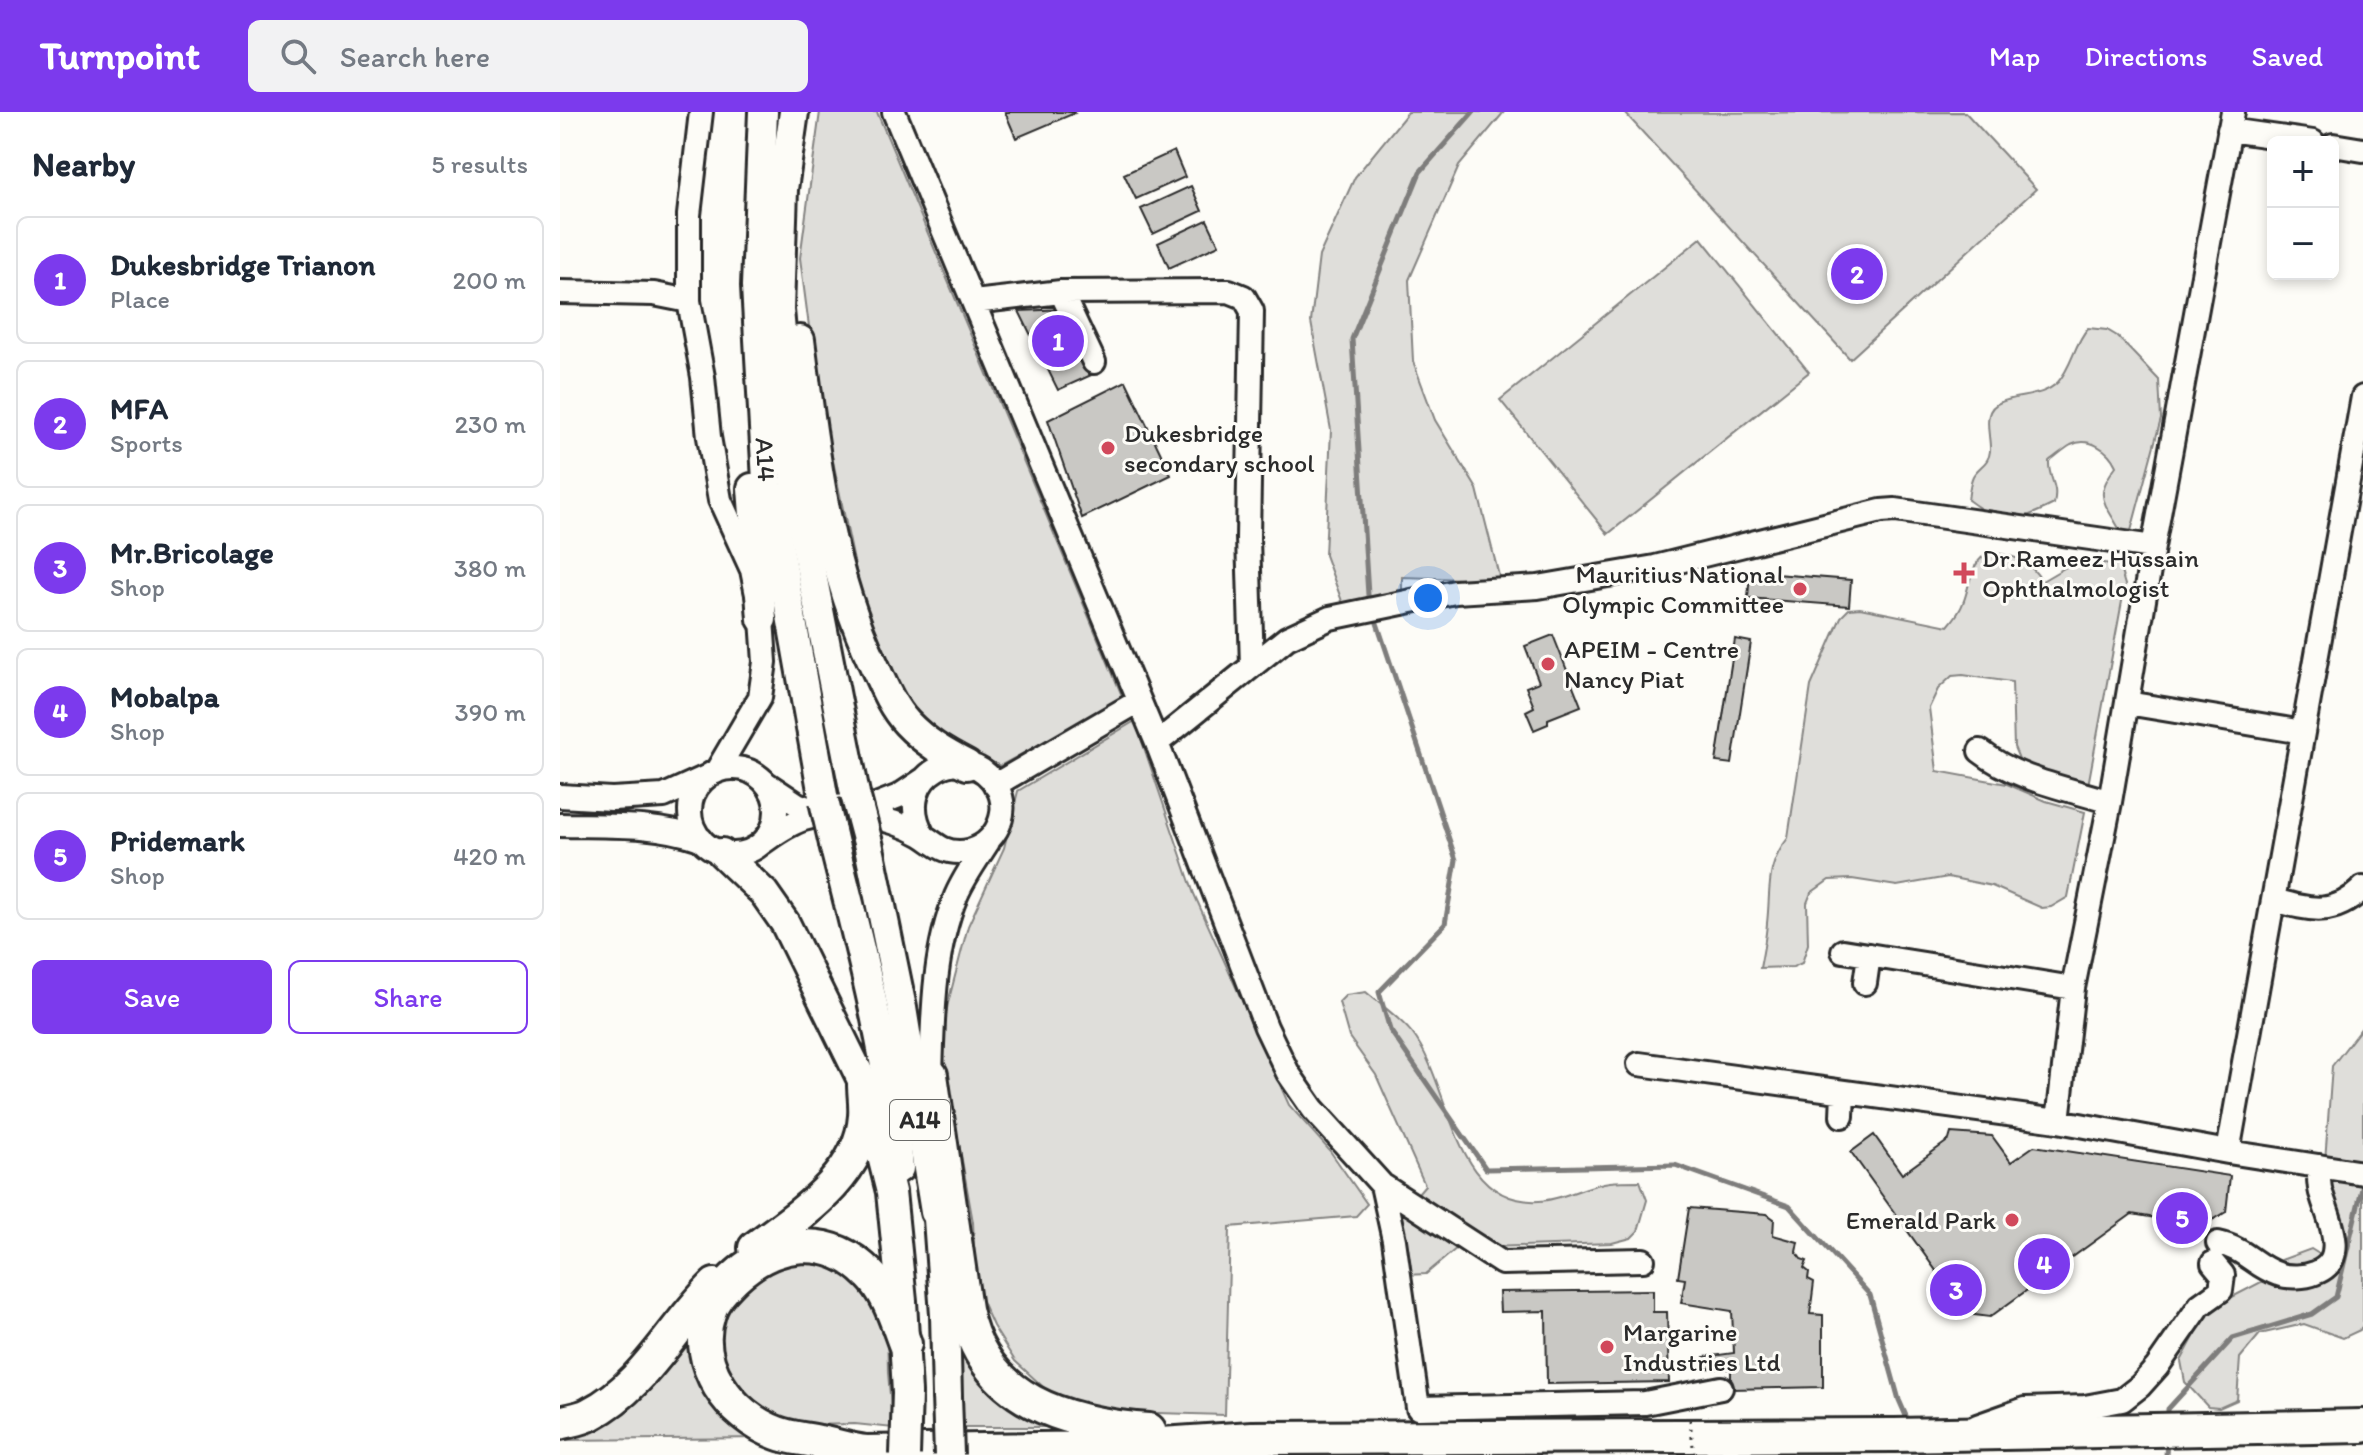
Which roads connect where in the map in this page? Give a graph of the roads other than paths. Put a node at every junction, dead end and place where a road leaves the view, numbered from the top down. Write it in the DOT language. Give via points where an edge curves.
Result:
graph roads {
  1 [pos="701,112"];
  2 [pos="763,112"];
  3 [pos="794,112"];
  4 [pos="894,112"];
  5 [pos="2231,121"];
  6 [pos="2290,136"];
  7 [pos="2339,146"];
  8 [pos="2363,150"];
  9 [pos="782,229"];
  10 [pos="560,283"];
  11 [pos="756,286"];
  12 [pos="560,292"];
  13 [pos="1061,292"];
  14 [pos="689,294"];
  15 [pos="974,302"];
  16 [pos="1094,362"];
  17 [pos="2363,397"];
  18 [pos="2153,547"];
  19 [pos="762,619"];
  20 [pos="1252,666"];
  21 [pos="1139,701"];
  22 [pos="2127,703"];
  23 [pos="2303,732"];
  24 [pos="1157,743"];
  25 [pos="1980,751"];
  26 [pos="967,765"];
  27 [pos="712,774"];
  28 [pos="924,780"];
  29 [pos="766,784"];
  30 [pos="995,785"];
  31 [pos="560,796"];
  32 [pos="2110,802"];
  33 [pos="560,825"];
  34 [pos="923,835"];
  35 [pos="988,842"];
  36 [pos="762,843"];
  37 [pos="711,846"];
  38 [pos="2363,888"];
  39 [pos="2274,900"];
  40 [pos="1843,951"];
  41 [pos="1869,955"];
  42 [pos="1865,983"];
  43 [pos="2073,988"];
  44 [pos="890,1012"];
  45 [pos="1639,1064"];
  46 [pos="931,1075"];
  47 [pos="864,1084"];
  48 [pos="1843,1092"];
  49 [pos="1842,1116"];
  50 [pos="2058,1121"];
  51 [pos="2228,1152"];
  52 [pos="2326,1167"];
  53 [pos="2363,1173"];
  54 [pos="1382,1185"];
  55 [pos="902,1206"];
  56 [pos="939,1232"];
  57 [pos="1643,1260"];
  58 [pos="902,1301"];
  59 [pos="905,1344"];
  60 [pos="1721,1388"];
  61 [pos="912,1394"];
  62 [pos="560,1423"];
  63 [pos="2363,1426"];
  64 [pos="1948,1434"];
  65 [pos="1252,1438"];
  66 [pos="855,1453"];
  67 [pos="905,1455"];
  68 [pos="917,1455"];
  69 [pos="949,1455"];
  1 -- 14 [label="street" via="689,215"];
  2 -- 11 [label="main road, A14"];
  3 -- 9 [label="main road, A14"];
  4 -- 15 [label="street"];
  5 -- 6 [label="street"];
  5 -- 18 [label="street"];
  7 -- 8 [label="street"];
  9 -- 26 [label="main road" via="841,580 865,647 905,721 937,750"];
  9 -- 44 [label="main road, A14, bridge" via="779,310 796,493 868,843"];
  10 -- 14 [label="street"];
  11 -- 19 [label="main road" via="743,365"];
  11 -- 44 [label="main road, A14, bridge" via="767,481 824,801"];
  12 -- 14 [label="street"];
  13 -- 15 [label="street"];
  13 -- 16 [label="street"];
  13 -- 20 [label="street" via="1229,291 1244,297 1252,311"];
  14 -- 19 [label="street" via="720,500 752,570"];
  15 -- 21 [label="street"];
  17 -- 23 [label="street"];
  18 -- 20 [label="street" via="1905,510 1881,511 1655,567 1538,587 1455,592 1330,618 1287,638"];
  18 -- 22 [label="street"];
  19 -- 27 [label="street" via="765,662 760,697"];
  20 -- 24 [label="street"];
  21 -- 24 [label="street"];
  21 -- 30 [label="street"];
  22 -- 23 [label="street"];
  22 -- 32 [label="street"];
  23 -- 39 [label="street"];
  24 -- 54 [label="street" via="1288,1073"];
  25 -- 32 [label="street" via="2020,775"];
  26 -- 28 [label="street" via="949,764"];
  26 -- 30 [label="street"];
  27 -- 29 [label="street" via="748,770"];
  27 -- 31 [label="street" via="664,796"];
  27 -- 37 [label="street" via="698,786 690,812 692,825"];
  28 -- 29 [label="street" via="876,805 808,808"];
  28 -- 34 [label="street" via="913,807"];
  29 -- 36 [label="street" via="776,818"];
  30 -- 35 [label="street" via="1002,817"];
  32 -- 43 [label="street"];
  33 -- 37 [label="street" via="675,830"];
  34 -- 35 [label="street" via="934,845 961,853"];
  34 -- 36 [label="street" via="882,818 845,815 807,818"];
  35 -- 46 [label="street" via="949,917 938,967"];
  36 -- 37 [label="street" via="735,854"];
  37 -- 47 [label="main road" via="764,893 785,923"];
  38 -- 39 [label="street" via="2337,907 2309,910"];
  39 -- 51 [label="street"];
  40 -- 41 [label="street"];
  41 -- 42 [label="street"];
  41 -- 43 [label="street"];
  43 -- 50 [label="street"];
  44 -- 55 [label="main road, A14"];
  44 -- 56 [label="main road, A14"];
  45 -- 48 [label="street"];
  46 -- 56 [label="main road"];
  46 -- 65 [label="highway" via="969,1327 983,1359 1003,1382 1042,1407 1083,1422"];
  47 -- 58 [label="main road" via="891,1192"];
  47 -- 62 [label="highway" via="859,1143 828,1190 713,1287 617,1398 587,1416"];
  48 -- 49 [label="street"];
  48 -- 50 [label="street"];
  50 -- 51 [label="street"];
  51 -- 52 [label="street"];
  52 -- 53 [label="street"];
  52 -- 64 [label="street" via="2320,1190 2335,1248 2322,1269 2282,1276 2243,1251 2215,1253 2223,1275 2221,1290 2200,1305 2157,1367 2122,1400 2025,1409"];
  54 -- 57 [label="street" via="1502,1263"];
  54 -- 60 [label="street" via="1418,1408 1645,1403"];
  55 -- 58 [label="main road"];
  55 -- 61 [label="main road, A14"];
  56 -- 69 [label="main road, A14, bridge"];
  58 -- 59 [label="main road"];
  59 -- 61 [label="main road"];
  59 -- 66 [label="highway" via="882,1289 870,1274 843,1255 814,1245 795,1245 756,1260 725,1287 709,1312 708,1362 726,1398 778,1434"];
  61 -- 67 [label="main road, bridge"];
  61 -- 68 [label="main road, A14"];
  63 -- 64 [label="highway"];
  64 -- 65 [label="highway"];
  65 -- 66 [label="highway" via="1102,1448"];
}
